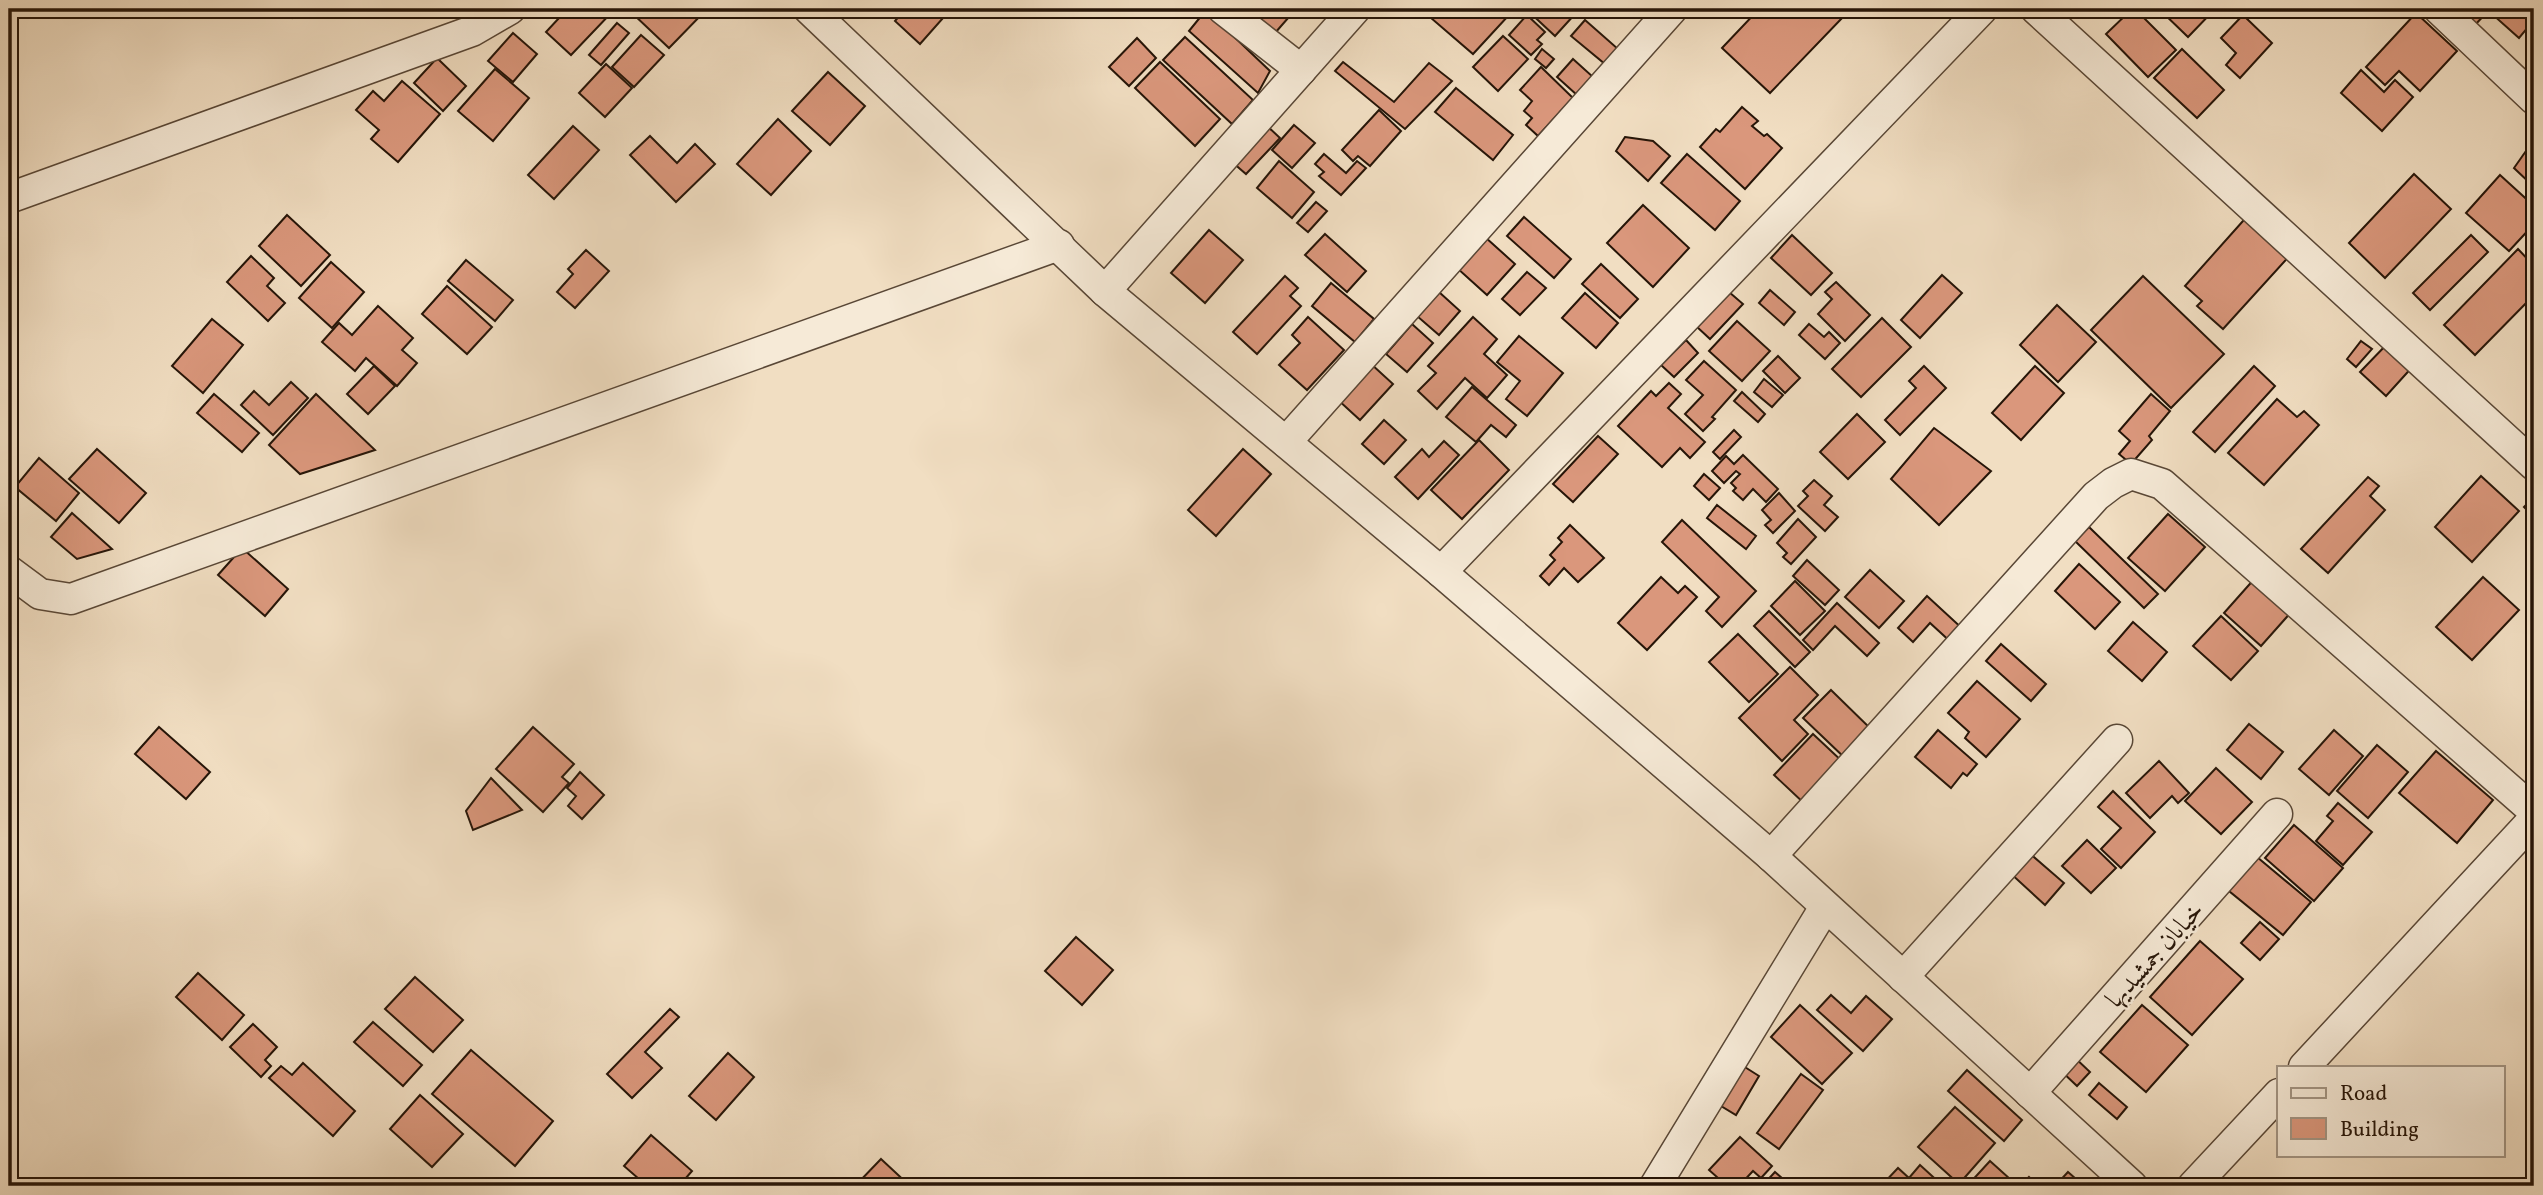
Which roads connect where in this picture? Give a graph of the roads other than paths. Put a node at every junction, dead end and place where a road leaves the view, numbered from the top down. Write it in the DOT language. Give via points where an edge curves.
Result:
graph roads {
  1 [pos="510,9"];
  2 [pos="809,9"];
  3 [pos="1223,9"];
  4 [pos="1355,9"];
  5 [pos="1672,9"];
  6 [pos="1982,9"];
  7 [pos="2036,9"];
  8 [pos="2439,9"];
  9 [pos="1301,70"];
  10 [pos="2534,99"];
  11 [pos="9,198"];
  12 [pos="1059,245"];
  13 [pos="1105,291"];
  14 [pos="1286,442"];
  15 [pos="2534,465"];
  16 [pos="9,571"];
  17 [pos="1441,572"];
  18 [pos="2117,740"];
  19 [pos="2534,811"];
  20 [pos="2277,814"];
  21 [pos="2534,819"];
  22 [pos="1771,856"];
  23 [pos="1825,906"];
  24 [pos="1903,977"];
  25 [pos="2305,1066"];
  26 [pos="2030,1093"];
  27 [pos="2277,1096"];
  28 [pos="1655,1186"];
  29 [pos="2132,1186"];
  30 [pos="2193,1186"];
  1 -- 11 [label="street" via="472,32"];
  2 -- 12 [label="street"];
  3 -- 9 [label="street"];
  4 -- 9 [label="street"];
  5 -- 14 [label="street"];
  6 -- 17 [label="street"];
  7 -- 15 [label="street"];
  8 -- 10 [label="street"];
  9 -- 13 [label="street"];
  12 -- 13 [label="street"];
  12 -- 16 [label="street" via="71,599 40,594"];
  13 -- 14 [label="street"];
  14 -- 17 [label="street"];
  17 -- 22 [label="street"];
  18 -- 24 [label="street"];
  19 -- 22 [label="street" via="2161,484 2131,474 2096,496"];
  20 -- 26 [label="street, خیابان جمشیدیها"];
  21 -- 25 [label="street"];
  22 -- 23 [label="street"];
  23 -- 24 [label="street"];
  23 -- 28 [label="street"];
  24 -- 26 [label="street"];
  26 -- 29 [label="street"];
  27 -- 30 [label="street"];
}
